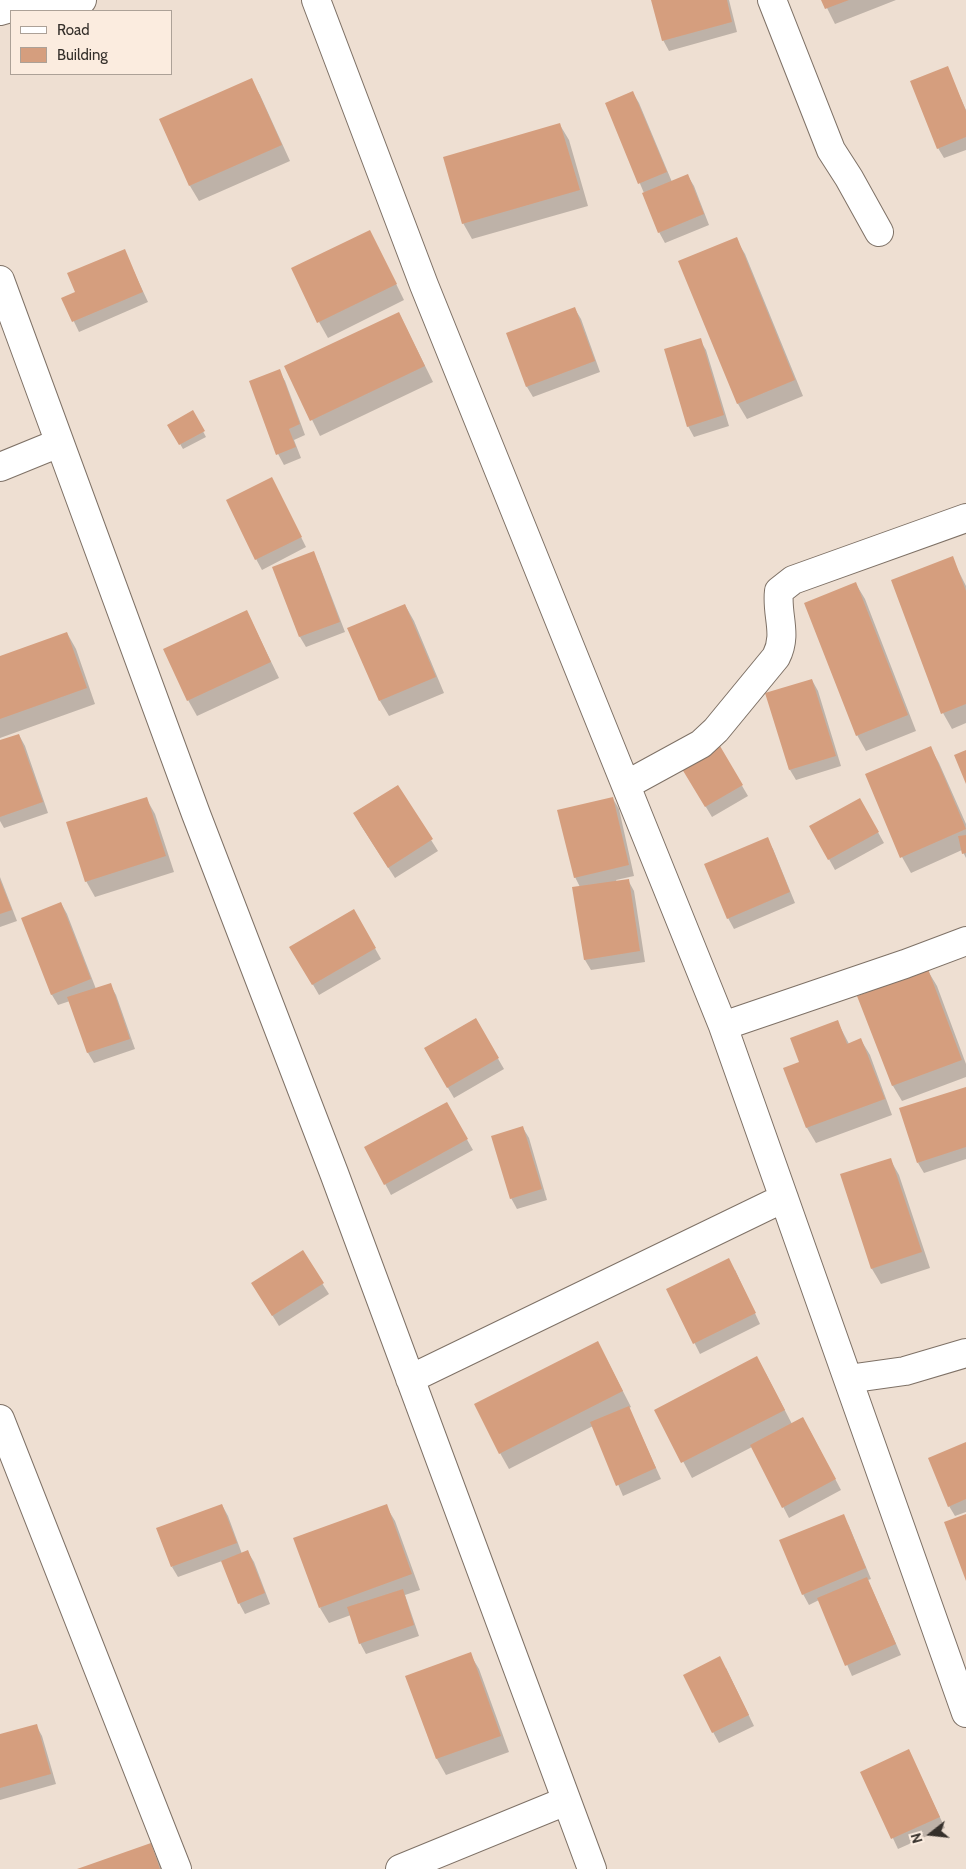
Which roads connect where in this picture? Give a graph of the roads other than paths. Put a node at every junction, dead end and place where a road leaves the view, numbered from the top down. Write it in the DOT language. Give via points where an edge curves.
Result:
graph roads {
  1 [pos="82,0"];
  2 [pos="316,0"];
  3 [pos="772,0"];
  4 [pos="0,11"];
  5 [pos="879,232"];
  6 [pos="0,280"];
  7 [pos="59,443"];
  8 [pos="0,467"];
  9 [pos="966,518"];
  10 [pos="626,785"];
  11 [pos="966,941"];
  12 [pos="723,1026"];
  13 [pos="784,1198"];
  14 [pos="966,1353"];
  15 [pos="848,1378"];
  16 [pos="410,1380"];
  17 [pos="0,1419"];
  18 [pos="966,1713"];
  19 [pos="566,1801"];
  20 [pos="177,1869"];
  21 [pos="400,1869"];
  22 [pos="592,1869"];
  1 -- 4 [label="street"];
  2 -- 10 [label="street" via="424,285"];
  3 -- 5 [label="street" via="831,150"];
  6 -- 7 [label="street"];
  7 -- 8 [label="street"];
  7 -- 16 [label="street"];
  9 -- 10 [label="street" via="793,580 779,591 777,604 783,634 776,657 701,744"];
  10 -- 12 [label="street"];
  11 -- 12 [label="street"];
  12 -- 13 [label="street"];
  13 -- 15 [label="street"];
  13 -- 16 [label="street"];
  14 -- 15 [label="street" via="905,1370"];
  15 -- 18 [label="street"];
  16 -- 19 [label="street"];
  17 -- 20 [label="street"];
  19 -- 21 [label="street"];
  19 -- 22 [label="street"];
}
